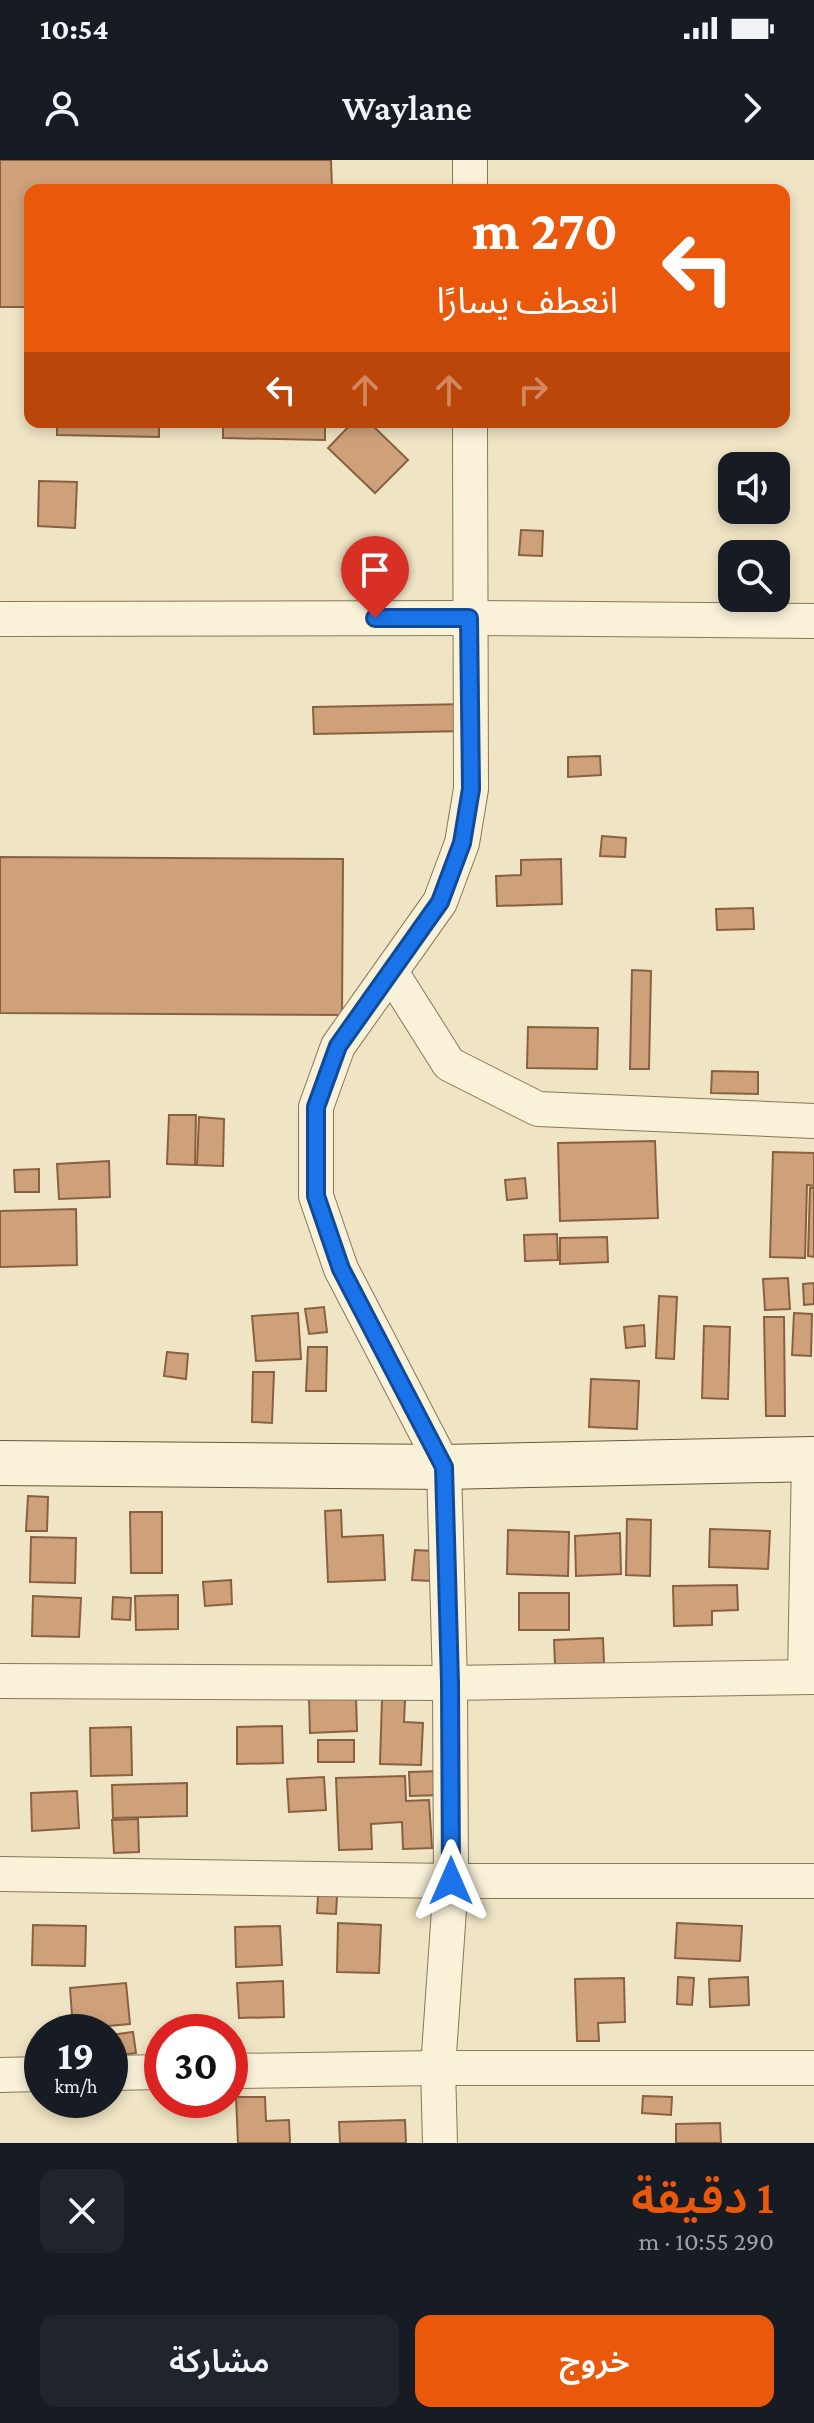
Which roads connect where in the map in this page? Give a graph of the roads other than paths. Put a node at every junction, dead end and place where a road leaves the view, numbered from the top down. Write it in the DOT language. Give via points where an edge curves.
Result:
graph roads {
  1 [pos="470,160"];
  2 [pos="470,184"];
  3 [pos="470,428"];
  4 [pos="469,618"];
  5 [pos="0,619"];
  6 [pos="814,621"];
  7 [pos="391,972"];
  8 [pos="814,1121"];
  9 [pos="812,1459"];
  10 [pos="0,1463"];
  11 [pos="444,1467"];
  12 [pos="810,1677"];
  13 [pos="0,1681"];
  14 [pos="450,1683"];
  15 [pos="0,1874"];
  16 [pos="451,1881"];
  17 [pos="814,1881"];
  18 [pos="438,2068"];
  19 [pos="814,2068"];
  20 [pos="248,2071"];
  21 [pos="24,2074"];
  22 [pos="0,2075"];
  23 [pos="440,2143"];
  1 -- 2 [label="street"];
  3 -- 4 [label="street"];
  4 -- 5 [label="street"];
  4 -- 6 [label="street"];
  4 -- 7 [label="street" via="471,789 462,843 440,902"];
  7 -- 8 [label="street" via="449,1064 538,1109"];
  7 -- 11 [label="street" via="338,1046 316,1107 316,1196 341,1269"];
  9 -- 11 [label="street"];
  9 -- 12 [label="street"];
  10 -- 11 [label="street"];
  11 -- 14 [label="street"];
  12 -- 14 [label="street"];
  13 -- 14 [label="street"];
  14 -- 16 [label="street"];
  15 -- 16 [label="street"];
  16 -- 17 [label="street"];
  16 -- 18 [label="street"];
  18 -- 19 [label="street"];
  18 -- 20 [label="street"];
  18 -- 23 [label="street"];
  21 -- 22 [label="street"];
}
